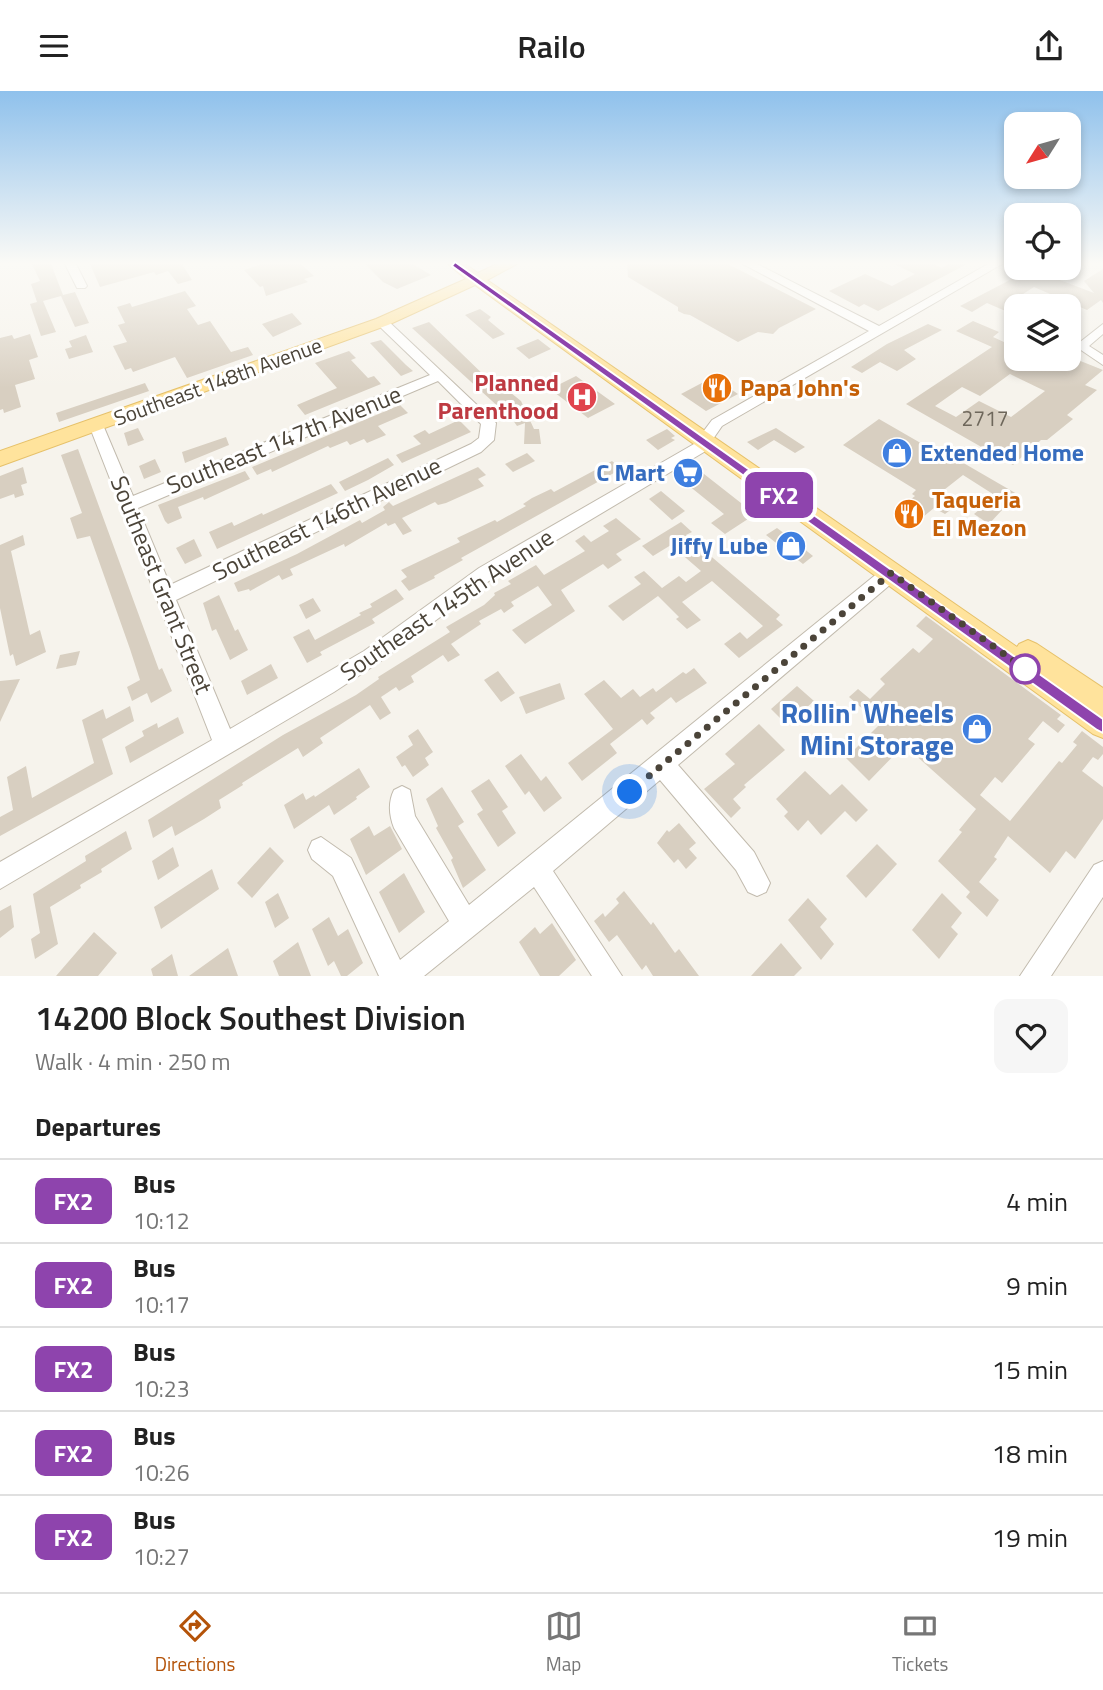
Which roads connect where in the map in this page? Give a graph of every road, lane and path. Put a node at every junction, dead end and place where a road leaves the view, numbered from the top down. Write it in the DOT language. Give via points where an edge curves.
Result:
graph roads {
  1 [pos="420,305"];
  2 [pos="520,305"];
  3 [pos="829,305"];
  4 [pos="924,305"];
  5 [pos="382,322"];
  6 [pos="1103,328"];
  7 [pos="879,331"];
  8 [pos="1103,361"];
  9 [pos="439,376"];
  10 [pos="96,425"];
  11 [pos="706,437"];
  12 [pos="0,459"];
  13 [pos="128,505"];
  14 [pos="891,573"];
  15 [pos="166,596"];
  16 [pos="958,604"];
  17 [pos="1103,704"];
  18 [pos="1103,725"];
  19 [pos="225,744"];
  20 [pos="662,765"];
  21 [pos="402,798"];
  22 [pos="321,850"];
  23 [pos="537,869"];
  24 [pos="1103,874"];
  25 [pos="0,876"];
  26 [pos="757,883"];
  27 [pos="466,925"];
  28 [pos="393,976"];
  29 [pos="402,976"];
  30 [pos="608,976"];
  31 [pos="1034,976"];
  1 -- 5 [label="main road, Southeast 148th Avenue"];
  2 -- 11 [label="main road"];
  3 -- 7 [label="street"];
  4 -- 7 [label="street, Southeast 145th Avenue"];
  5 -- 9 [label="street"];
  5 -- 10 [label="main road, Southeast 148th Avenue"];
  6 -- 8 [label="street" via="1081,346"];
  7 -- 11 [label="street, Southeast 145th Avenue" via="717,423"];
  9 -- 13 [label="street, Southeast 147th Avenue"];
  9 -- 15 [label="street, Southeast 146th Avenue" via="489,423 486,440"];
  10 -- 12 [label="main road, Southeast 148th Avenue"];
  10 -- 13 [label="street, Southeast Grant Street"];
  11 -- 14 [label="main road"];
  11 -- 16 [label="main road"];
  11 -- 19 [label="street, Southeast 145th Avenue" via="699,448 486,573 371,657"];
  13 -- 15 [label="street, Southeast Grant Street"];
  14 -- 16 [label="main road"];
  14 -- 18 [label="main road"];
  14 -- 20 [label="street"];
  15 -- 19 [label="street, Southeast Grant Street"];
  16 -- 17 [label="main road"];
  19 -- 25 [label="street, Southeast 145th Avenue"];
  20 -- 23 [label="street"];
  20 -- 26 [label="street" via="745,861"];
  21 -- 27 [label="street" via="403,819"];
  22 -- 28 [label="street" via="342,867"];
  23 -- 27 [label="street"];
  23 -- 30 [label="street"];
  24 -- 31 [label="street"];
  27 -- 29 [label="street"];
}
